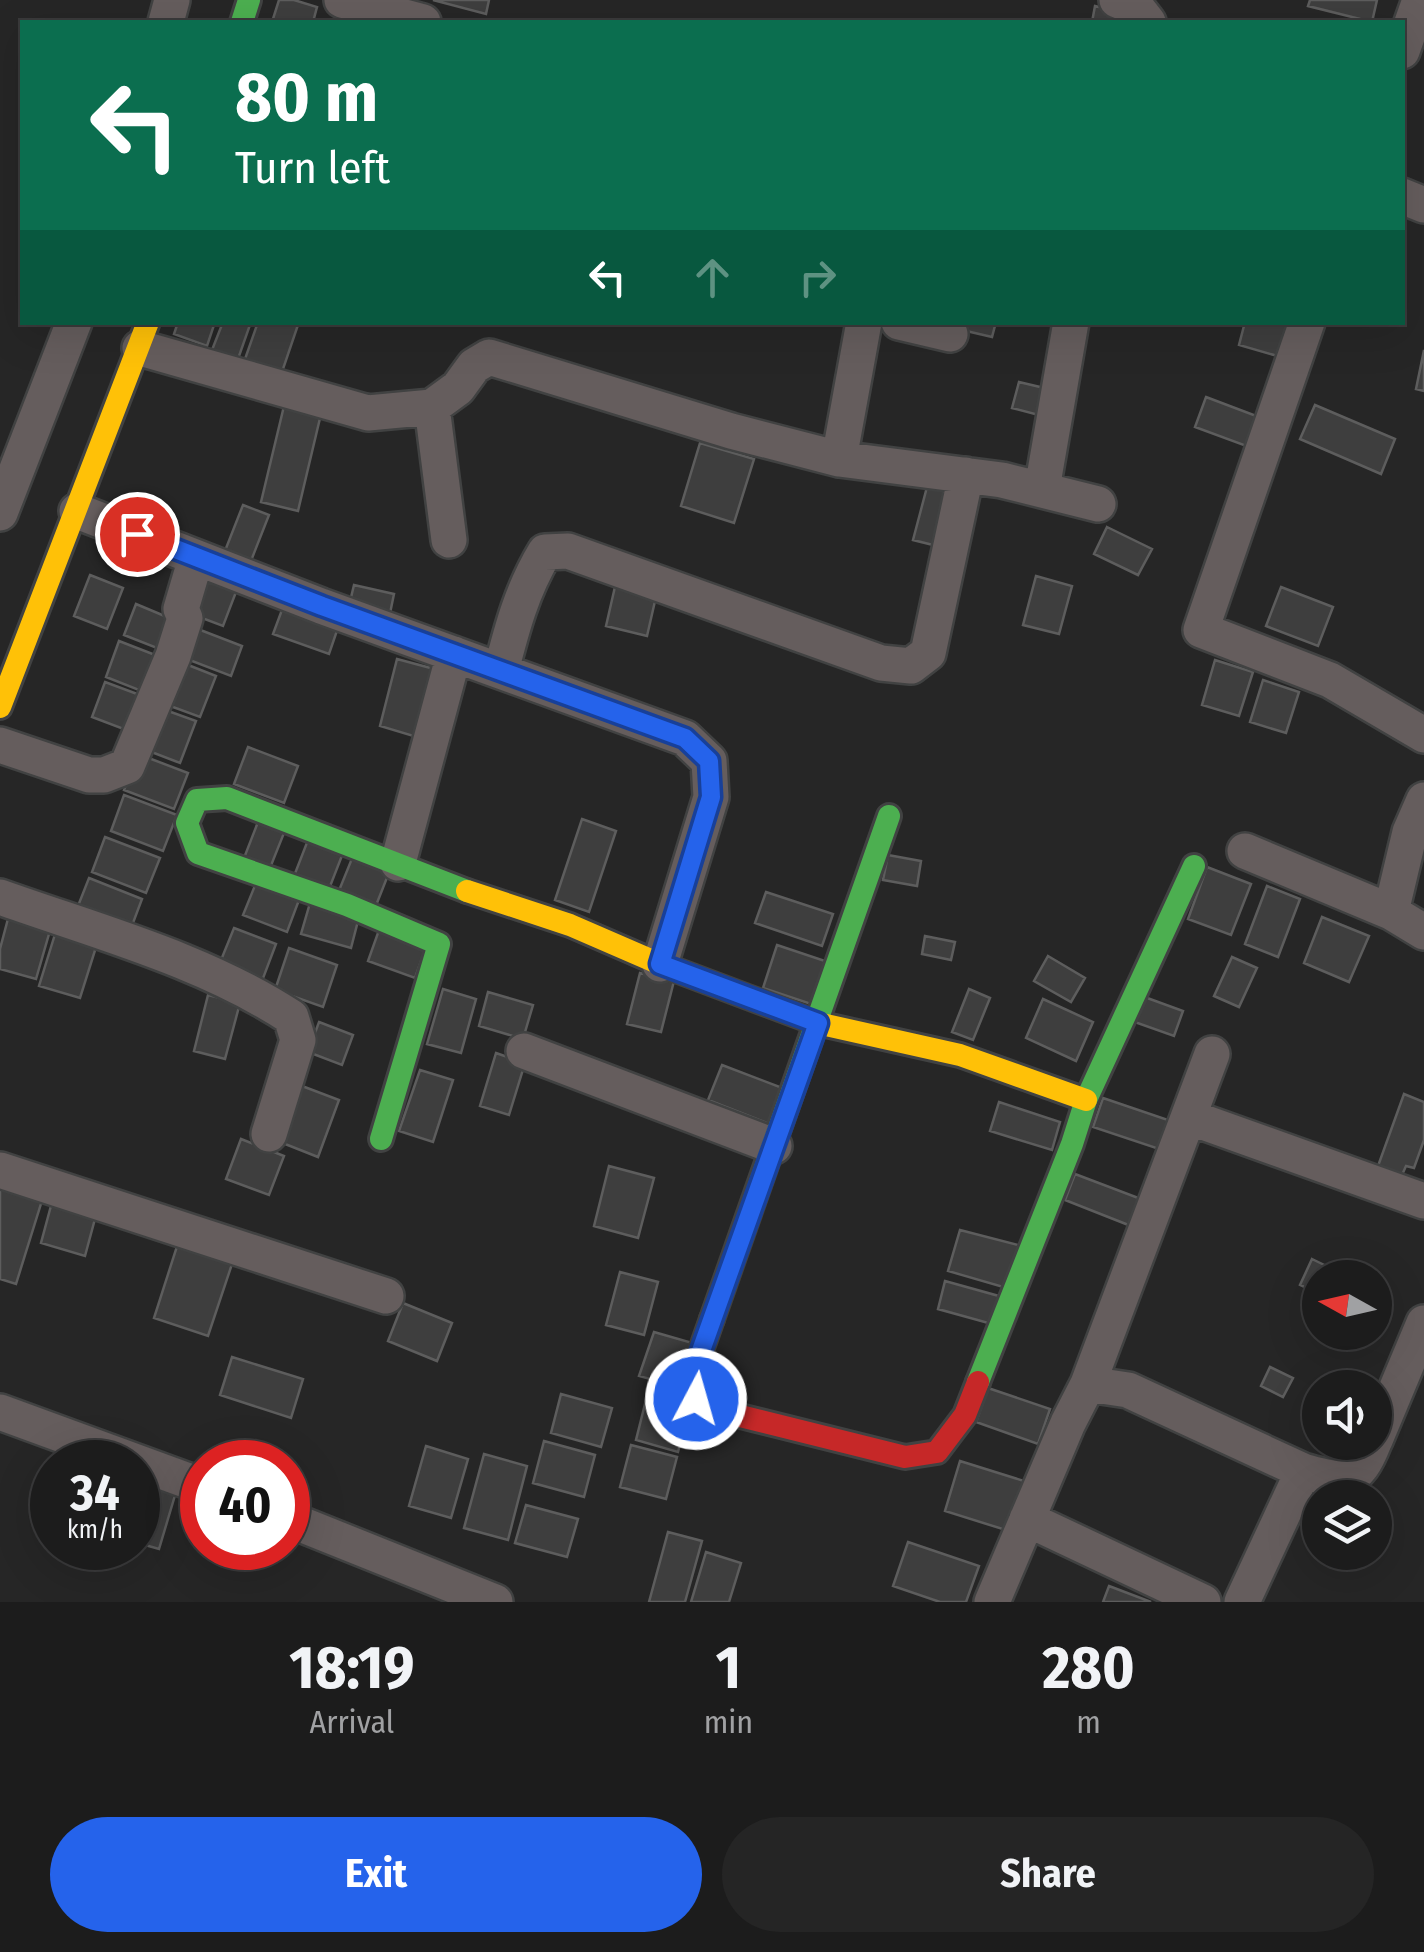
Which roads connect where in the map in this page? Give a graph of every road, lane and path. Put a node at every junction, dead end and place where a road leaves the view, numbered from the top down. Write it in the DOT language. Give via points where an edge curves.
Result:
graph roads {
  1 [pos="342,0"];
  2 [pos="1117,0"];
  3 [pos="1420,0"];
  4 [pos="416,20"];
  5 [pos="1146,20"];
  6 [pos="1405,42"];
  7 [pos="73,325"];
  8 [pos="863,325"];
  9 [pos="912,325"];
  10 [pos="1070,325"];
  11 [pos="1306,325"];
  12 [pos="950,334"];
  13 [pos="144,335"];
  14 [pos="432,406"];
  15 [pos="839,459"];
  16 [pos="966,476"];
  17 [pos="1042,489"];
  18 [pos="1098,504"];
  19 [pos="77,511"];
  20 [pos="0,513"];
  21 [pos="450,540"];
  22 [pos="196,558"];
  23 [pos="454,654"];
  24 [pos="500,670"];
  25 [pos="0,707"];
  26 [pos="1424,735"];
  27 [pos="0,745"];
  28 [pos="1424,800"];
  29 [pos="890,816"];
  30 [pos="1245,852"];
  31 [pos="398,864"];
  32 [pos="1194,866"];
  33 [pos="0,898"];
  34 [pos="1391,912"];
  35 [pos="1424,932"];
  36 [pos="660,964"];
  37 [pos="818,1023"];
  38 [pos="524,1050"];
  39 [pos="1212,1054"];
  40 [pos="1086,1100"];
  41 [pos="1189,1117"];
  42 [pos="269,1134"];
  43 [pos="381,1139"];
  44 [pos="774,1146"];
  45 [pos="0,1170"];
  46 [pos="1424,1200"];
  47 [pos="386,1296"];
  48 [pos="1424,1323"];
  49 [pos="1088,1384"];
  50 [pos="1392,1399"];
  51 [pos="0,1412"];
  52 [pos="1367,1460"];
  53 [pos="1303,1471"];
  54 [pos="180,1478"];
  55 [pos="1027,1520"];
  56 [pos="310,1528"];
  57 [pos="493,1602"];
  58 [pos="992,1602"];
  59 [pos="1203,1602"];
  60 [pos="1242,1602"];
  1 -- 4 [label="street"];
  2 -- 5 [label="street"];
  3 -- 6 [label="street"];
  7 -- 20 [label="street"];
  8 -- 15 [label="street"];
  9 -- 12 [label="street"];
  10 -- 17 [label="street"];
  11 -- 26 [label="street" via="1201,630 1330,680"];
  13 -- 14 [label="street" via="368,414"];
  13 -- 19 [label="street"];
  14 -- 15 [label="street" via="489,357"];
  14 -- 21 [label="street"];
  15 -- 16 [label="street"];
  16 -- 17 [label="street"];
  16 -- 24 [label="street" via="928,653 910,666 881,663 568,550 545,552 530,576"];
  17 -- 18 [label="street"];
  19 -- 22 [label="street"];
  19 -- 25 [label="street"];
  22 -- 23 [label="street"];
  22 -- 27 [label="street" via="173,656 128,766 89,776"];
  23 -- 24 [label="street"];
  23 -- 31 [label="street"];
  24 -- 36 [label="street" via="685,738 709,761 711,797"];
  28 -- 34 [label="street"];
  29 -- 37 [label="street"];
  30 -- 34 [label="street"];
  31 -- 36 [label="street"];
  31 -- 43 [label="street" via="227,798 197,800 188,822 198,853 439,944"];
  32 -- 40 [label="street"];
  33 -- 42 [label="street" via="170,958 256,994 291,1017 298,1040"];
  34 -- 35 [label="street"];
  36 -- 37 [label="street"];
  37 -- 40 [label="street" via="960,1055"];
  37 -- 44 [label="street"];
  38 -- 44 [label="street"];
  39 -- 41 [label="street"];
  40 -- 44 [label="street" via="965,1415 937,1452 905,1457 716,1410 696,1399 692,1376"];
  41 -- 46 [label="street"];
  41 -- 49 [label="street"];
  45 -- 47 [label="street"];
  48 -- 50 [label="street"];
  49 -- 53 [label="street" via="1128,1390"];
  49 -- 55 [label="street"];
  51 -- 54 [label="street"];
  52 -- 53 [label="street" via="1351,1476 1332,1480"];
  53 -- 60 [label="street"];
  55 -- 58 [label="street"];
  55 -- 59 [label="street"];
  56 -- 57 [label="street"];
}
